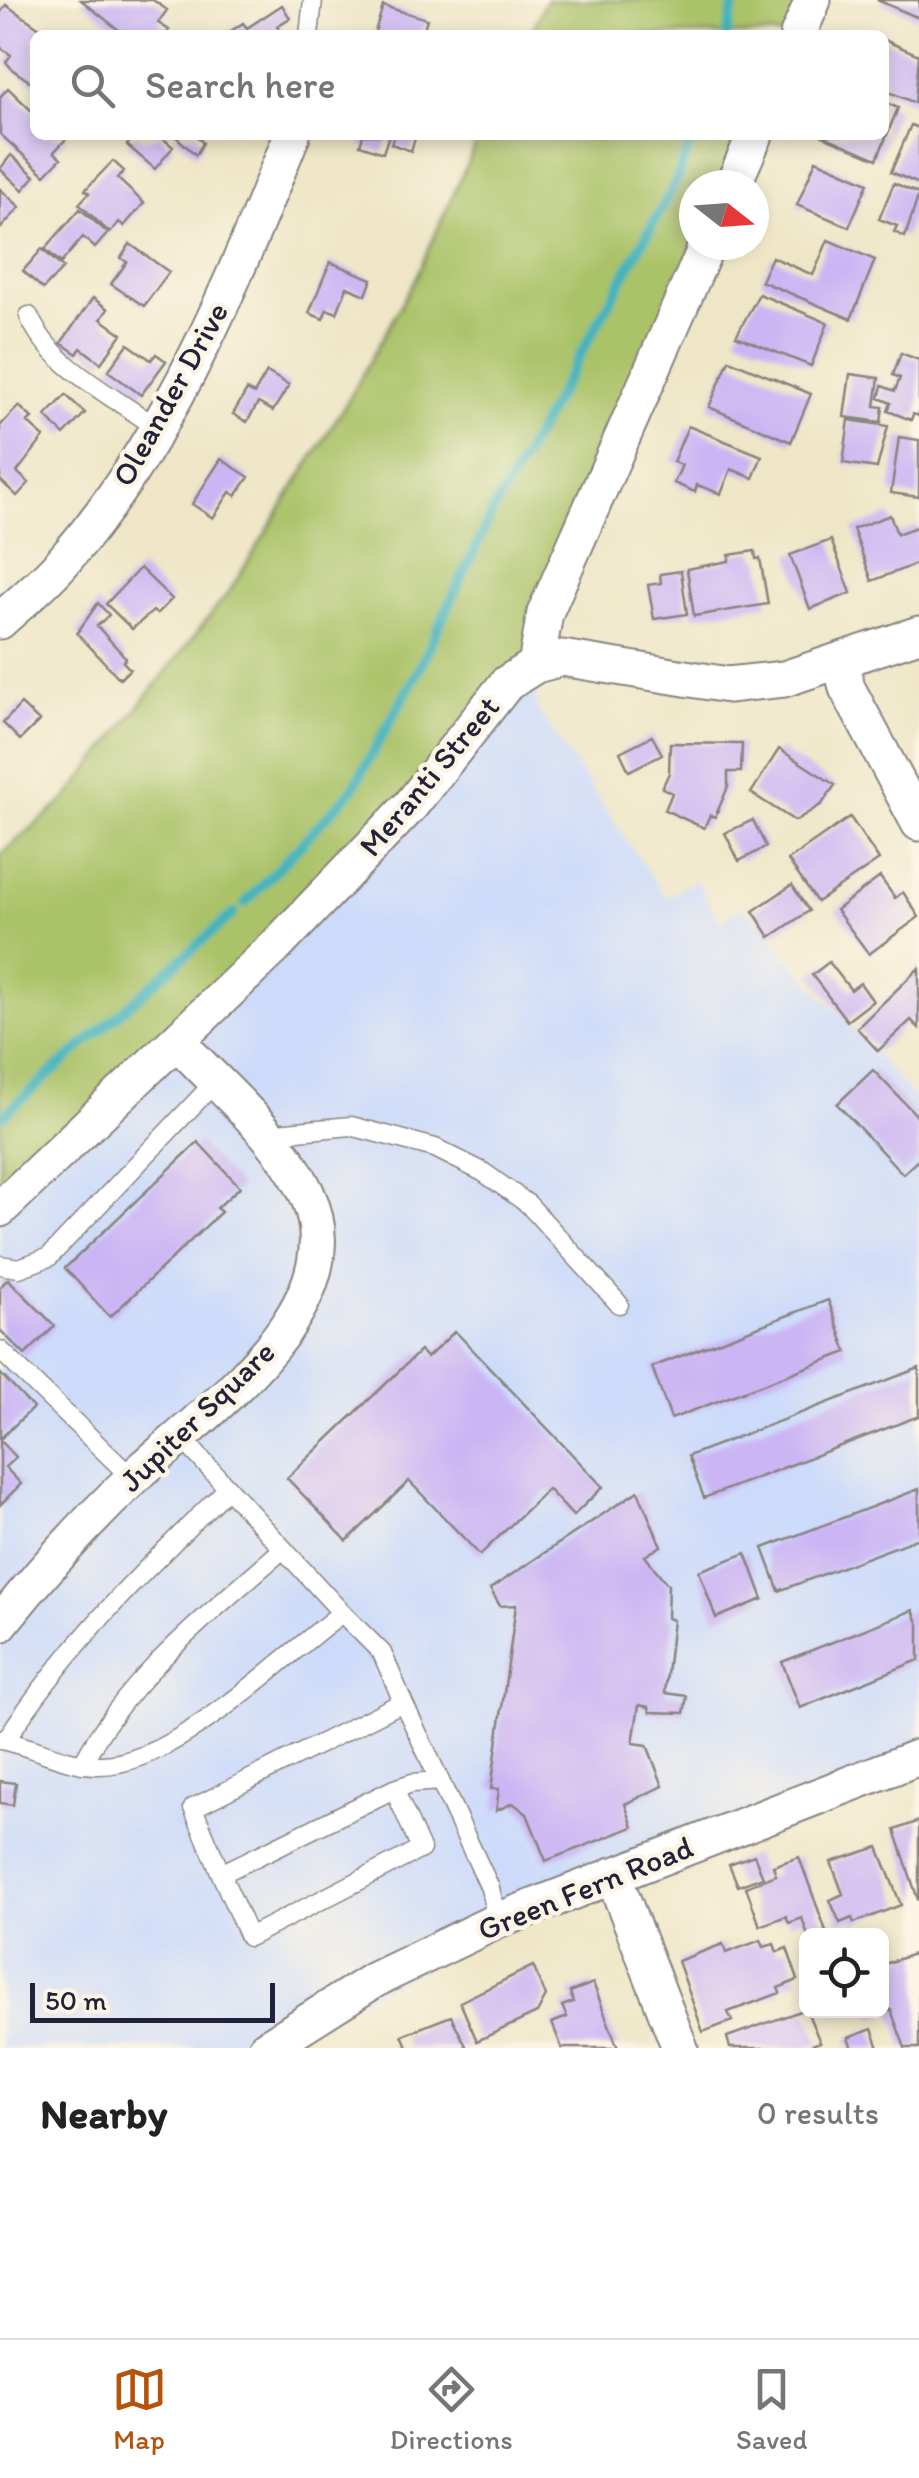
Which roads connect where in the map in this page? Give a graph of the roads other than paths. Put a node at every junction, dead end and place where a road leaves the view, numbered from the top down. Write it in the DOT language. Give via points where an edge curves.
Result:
graph roads {
  1 [pos="812,0"];
  2 [pos="313,3"];
  3 [pos="310,30"];
  4 [pos="800,30"];
  5 [pos="290,140"];
  6 [pos="753,140"];
  7 [pos="740,170"];
  8 [pos="700,260"];
  9 [pos="29,316"];
  10 [pos="156,428"];
  11 [pos="0,622"];
  12 [pos="919,634"];
  13 [pos="841,663"];
  14 [pos="536,665"];
  15 [pos="919,823"];
  16 [pos="178,1042"];
  17 [pos="215,1082"];
  18 [pos="265,1134"];
  19 [pos="0,1209"];
  20 [pos="0,1265"];
  21 [pos="619,1304"];
  22 [pos="0,1350"];
  23 [pos="180,1436"];
  24 [pos="133,1479"];
  25 [pos="228,1488"];
  26 [pos="283,1549"];
  27 [pos="342,1613"];
  28 [pos="0,1624"];
  29 [pos="404,1702"];
  30 [pos="3,1740"];
  31 [pos="919,1756"];
  32 [pos="82,1764"];
  33 [pos="440,1781"];
  34 [pos="394,1789"];
  35 [pos="220,1874"];
  36 [pos="613,1875"];
  37 [pos="493,1905"];
  38 [pos="266,2048"];
  39 [pos="680,2048"];
  1 -- 4 [label="street"];
  2 -- 3 [label="lane"];
  5 -- 10 [label="street, Oleander Drive" via="225,299"];
  6 -- 7 [label="street"];
  8 -- 14 [label="street" via="545,613"];
  9 -- 10 [label="lane" via="39,339 59,357"];
  10 -- 11 [label="street, Oleander Drive" via="65,560"];
  12 -- 13 [label="street"];
  13 -- 14 [label="street" via="728,685 562,658"];
  13 -- 15 [label="street" via="847,688"];
  14 -- 16 [label="street, Meranti Street" via="507,683 411,805"];
  16 -- 17 [label="street, Jupiter Square"];
  16 -- 19 [label="street, Meranti Street"];
  17 -- 18 [label="street, Jupiter Square"];
  17 -- 20 [label="lane" via="49,1258 19,1268"];
  18 -- 21 [label="lane" via="352,1126 435,1148 528,1204"];
  18 -- 23 [label="street, Jupiter Square" via="308,1196 315,1228 308,1289 258,1363"];
  22 -- 24 [label="lane"];
  23 -- 24 [label="street, Jupiter Square"];
  23 -- 25 [label="lane"];
  24 -- 28 [label="street, Jupiter Square" via="42,1570"];
  25 -- 26 [label="lane"];
  25 -- 30 [label="lane" via="98,1616"];
  26 -- 27 [label="lane"];
  26 -- 32 [label="lane" via="120,1704"];
  27 -- 29 [label="lane" via="382,1653"];
  27 -- 32 [label="lane" via="252,1688 161,1746 124,1764"];
  29 -- 33 [label="lane"];
  29 -- 35 [label="lane" via="193,1808"];
  30 -- 32 [label="lane"];
  31 -- 36 [label="street, Green Fern Road"];
  33 -- 34 [label="lane"];
  33 -- 37 [label="lane"];
  34 -- 35 [label="lane"];
  34 -- 35 [label="lane" via="421,1849 249,1937"];
  36 -- 37 [label="street, Green Fern Road"];
  36 -- 39 [label="street"];
  37 -- 38 [label="street, Green Fern Road"];
}
